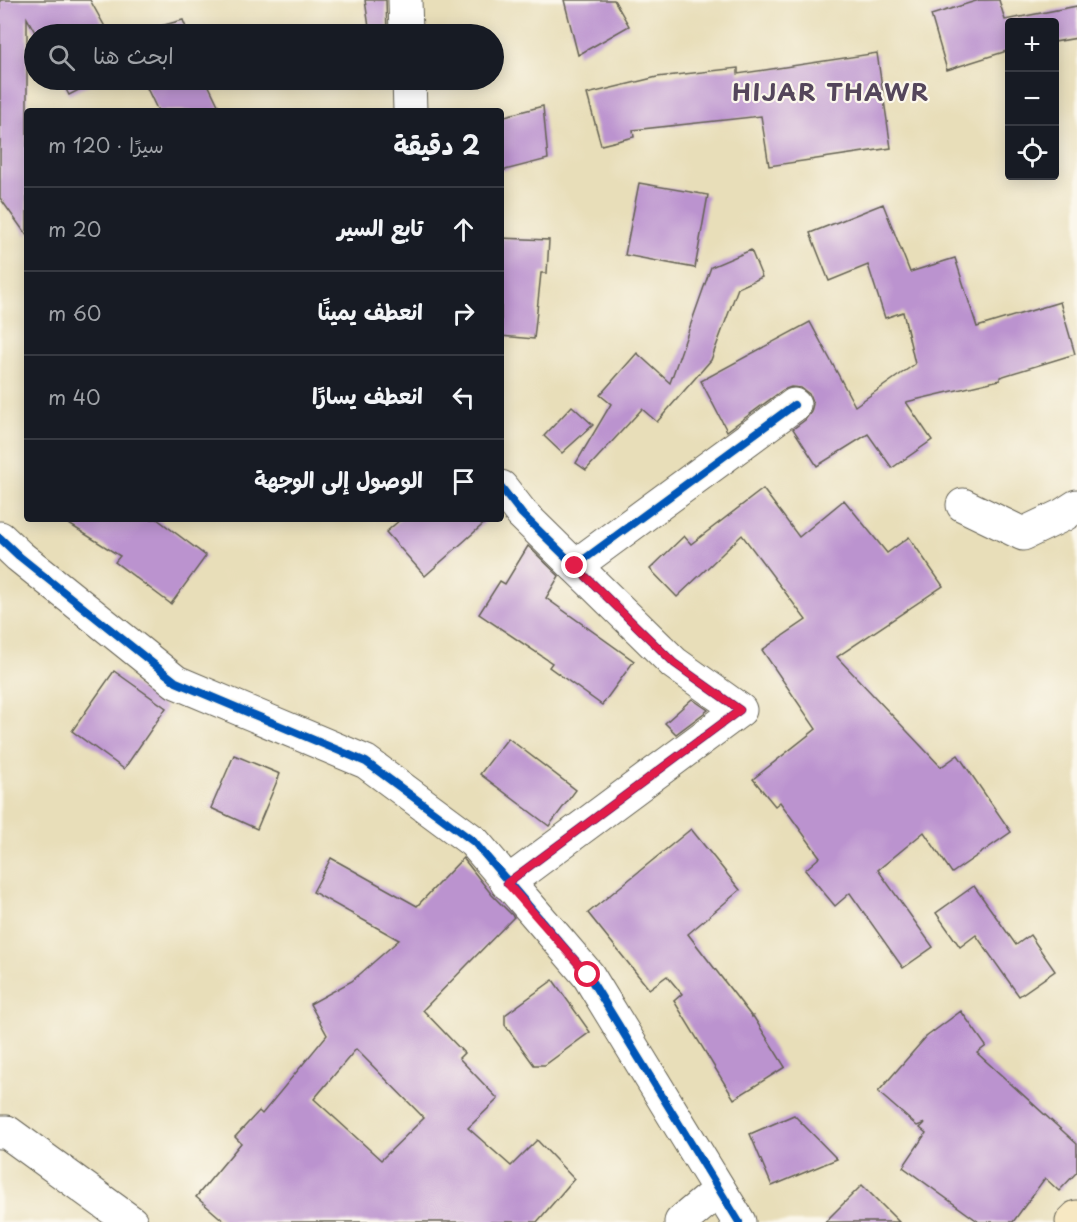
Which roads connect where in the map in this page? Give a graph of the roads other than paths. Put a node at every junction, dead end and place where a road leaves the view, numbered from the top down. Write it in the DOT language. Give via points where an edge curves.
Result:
graph roads {
  1 [pos="405,0"];
  2 [pos="406,24"];
  3 [pos="409,90"];
  4 [pos="410,108"];
  5 [pos="794,405"];
  6 [pos="504,491"];
  7 [pos="963,505"];
  8 [pos="1077,506"];
  9 [pos="0,538"];
  10 [pos="575,566"];
  11 [pos="507,883"];
  12 [pos="0,1132"];
  13 [pos="719,1190"];
  14 [pos="1077,1217"];
  15 [pos="130,1222"];
  16 [pos="681,1222"];
  17 [pos="739,1222"];
  18 [pos="1072,1222"];
  1 -- 2 [label="street"];
  3 -- 4 [label="street"];
  5 -- 10 [label="street"];
  6 -- 10 [label="street"];
  7 -- 8 [label="street" via="1023,534"];
  9 -- 11 [label="street" via="176,682 366,762 474,842"];
  10 -- 11 [label="street" via="674,663 740,710"];
  11 -- 13 [label="street" via="588,975"];
  12 -- 15 [label="street" via="7,1132"];
  13 -- 16 [label="street"];
  13 -- 17 [label="street"];
  14 -- 18 [label="main road"];
}
